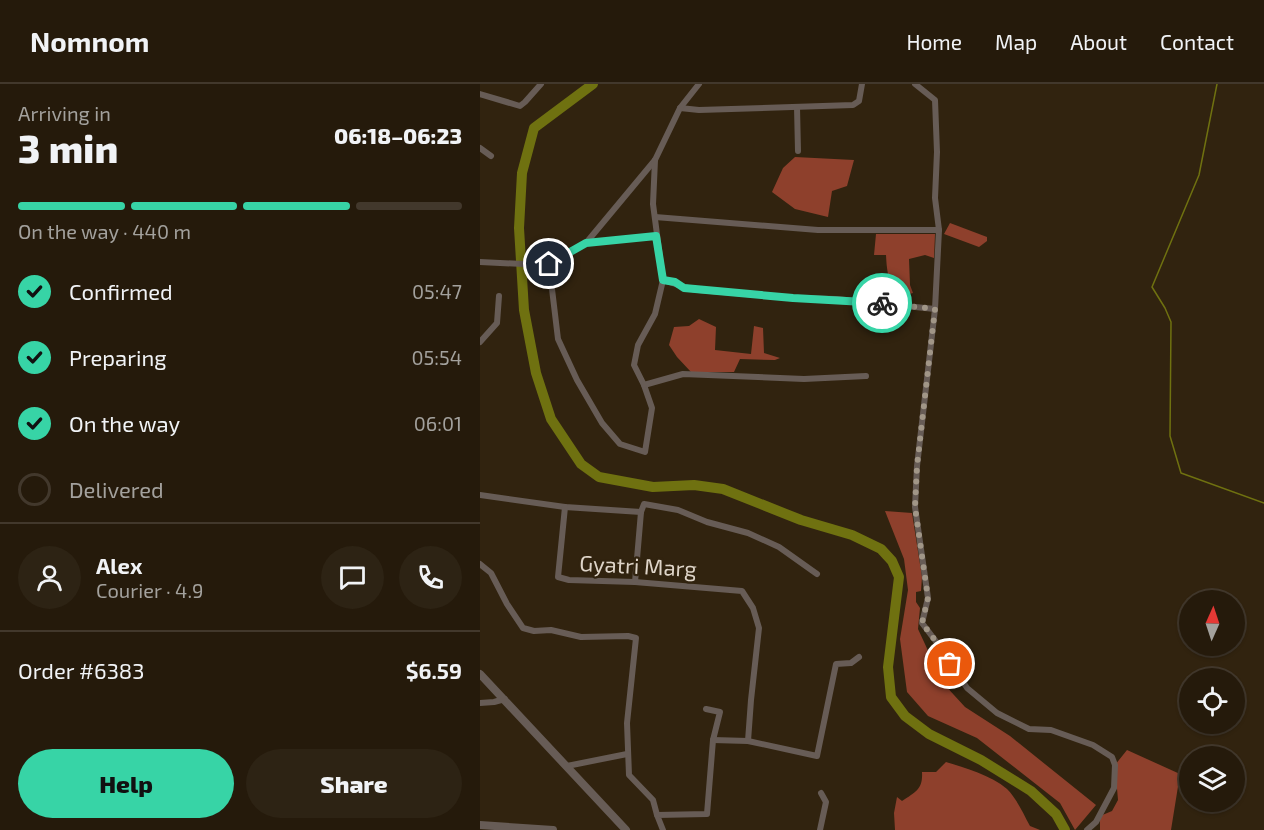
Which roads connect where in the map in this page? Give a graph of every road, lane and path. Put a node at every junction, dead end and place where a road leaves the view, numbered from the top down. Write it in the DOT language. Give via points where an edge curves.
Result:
graph roads {
  1 [pos="541,84"];
  2 [pos="699,84"];
  3 [pos="862,84"];
  4 [pos="915,84"];
  5 [pos="480,94"];
  6 [pos="797,107"];
  7 [pos="680,108"];
  8 [pos="480,148"];
  9 [pos="798,151"];
  10 [pos="491,156"];
  11 [pos="655,160"];
  12 [pos="655,217"];
  13 [pos="939,230"];
  14 [pos="656,236"];
  15 [pos="586,243"];
  16 [pos="480,262"];
  17 [pos="546,264"];
  18 [pos="663,280"];
  19 [pos="499,296"];
  20 [pos="935,309"];
  21 [pos="481,340"];
  22 [pos="866,376"];
  23 [pos="644,385"];
  24 [pos="480,495"];
  25 [pos="564,507"];
  26 [pos="641,512"];
  27 [pos="480,564"];
  28 [pos="817,574"];
  29 [pos="634,582"];
  30 [pos="859,657"];
  31 [pos="480,674"];
  32 [pos="505,699"];
  33 [pos="480,704"];
  34 [pos="706,709"];
  35 [pos="713,740"];
  36 [pos="748,741"];
  37 [pos="627,754"];
  38 [pos="567,766"];
  39 [pos="821,793"];
  40 [pos="657,814"];
  41 [pos="480,825"];
  42 [pos="553,830"];
  43 [pos="626,830"];
  44 [pos="663,830"];
  45 [pos="820,830"];
  46 [pos="1087,830"];
  1 -- 5 [label="street" via="519,106"];
  2 -- 7 [label="street"];
  3 -- 6 [label="street" via="859,101 853,105"];
  4 -- 13 [label="street" via="935,100 935,198"];
  6 -- 7 [label="street"];
  6 -- 9 [label="street"];
  7 -- 11 [label="street"];
  8 -- 10 [label="street"];
  11 -- 12 [label="street"];
  11 -- 15 [label="street"];
  12 -- 13 [label="street" via="818,230"];
  12 -- 14 [label="street"];
  13 -- 20 [label="street"];
  14 -- 15 [label="street"];
  14 -- 18 [label="street"];
  15 -- 17 [label="street"];
  16 -- 17 [label="street"];
  17 -- 23 [label="street" via="558,339 577,380 602,423 620,444 645,452 652,408"];
  18 -- 20 [label="street" via="698,290"];
  18 -- 23 [label="street" via="655,314 638,345 634,365"];
  19 -- 21 [label="street" via="497,323"];
  20 -- 46 [label="street" via="915,507 928,598 922,623 967,688 997,713 1029,729 1051,730 1093,745 1112,757 1114,788 1096,822"];
  22 -- 23 [label="street" via="804,379 682,374"];
  24 -- 25 [label="street"];
  25 -- 26 [label="street"];
  25 -- 29 [label="street, Gyatri Marg" via="558,577"];
  26 -- 28 [label="street" via="644,504 678,510 748,533 778,547"];
  26 -- 29 [label="street"];
  27 -- 37 [label="street" via="491,573 523,628 581,637 636,638"];
  29 -- 36 [label="street, Gyatri Marg" via="741,591 753,608 759,631"];
  30 -- 36 [label="street" via="851,663 836,664 817,756"];
  31 -- 32 [label="street"];
  32 -- 33 [label="street"];
  32 -- 38 [label="street"];
  34 -- 35 [label="street" via="720,712"];
  35 -- 36 [label="street"];
  35 -- 40 [label="street" via="707,814"];
  37 -- 38 [label="street"];
  37 -- 40 [label="street" via="629,775 653,800"];
  38 -- 43 [label="street"];
  39 -- 45 [label="street" via="826,802"];
  40 -- 44 [label="street"];
  41 -- 42 [label="street"];
}
